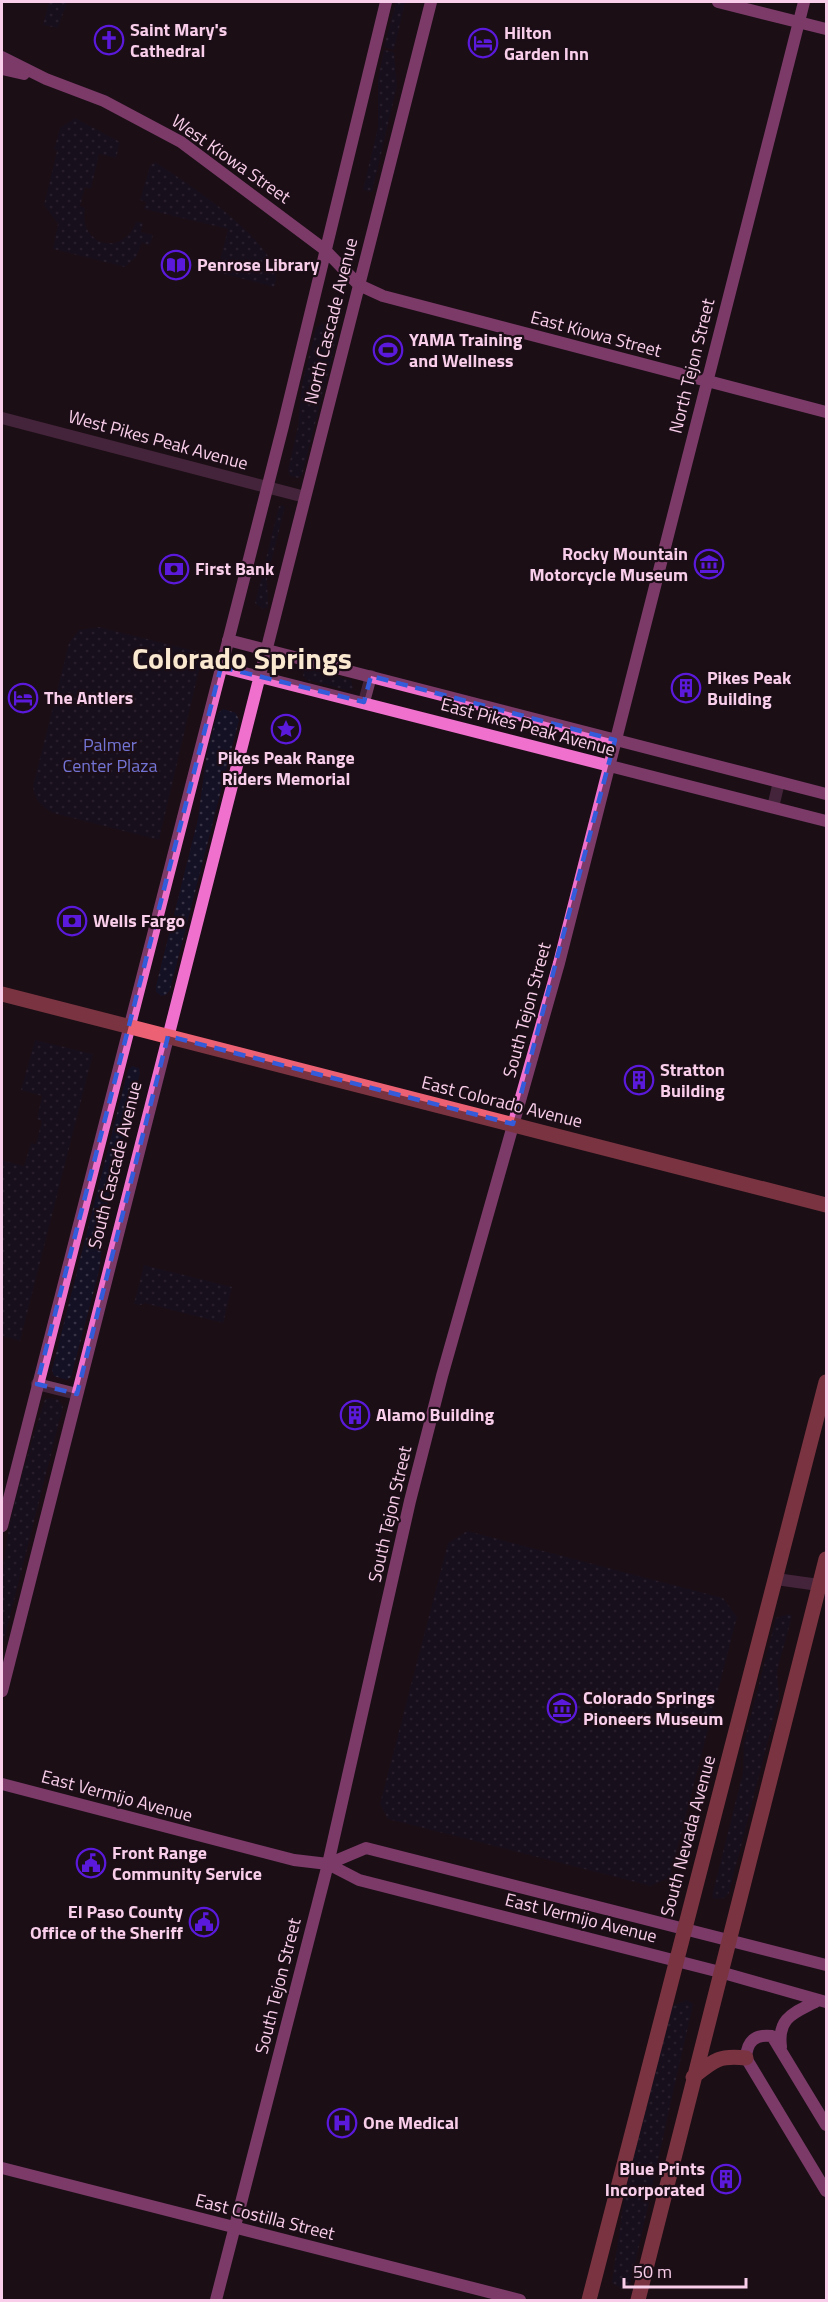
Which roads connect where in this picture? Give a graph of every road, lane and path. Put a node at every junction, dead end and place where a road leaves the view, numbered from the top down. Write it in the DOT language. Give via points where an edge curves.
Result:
graph roads {
  1 [pos="386,2"];
  2 [pos="430,2"];
  3 [pos="718,2"];
  4 [pos="804,2"];
  5 [pos="799,22"];
  6 [pos="826,29"];
  7 [pos="2,57"];
  8 [pos="2,69"];
  9 [pos="46,79"];
  10 [pos="324,249"];
  11 [pos="359,285"];
  12 [pos="707,381"];
  13 [pos="826,412"];
  14 [pos="2,418"];
  15 [pos="266,487"];
  16 [pos="305,497"];
  17 [pos="228,640"];
  18 [pos="266,649"];
  19 [pos="221,667"];
  20 [pos="259,676"];
  21 [pos="370,676"];
  22 [pos="364,702"];
  23 [pos="615,740"];
  24 [pos="608,766"];
  25 [pos="779,782"];
  26 [pos="826,794"];
  27 [pos="773,807"];
  28 [pos="826,821"];
  29 [pos="2,994"];
  30 [pos="128,1026"];
  31 [pos="168,1036"];
  32 [pos="513,1124"];
  33 [pos="826,1205"];
  34 [pos="826,1382"];
  35 [pos="37,1384"];
  36 [pos="77,1394"];
  37 [pos="2,1526"];
  38 [pos="826,1559"];
  39 [pos="776,1579"];
  40 [pos="823,1585"];
  41 [pos="2,1690"];
  42 [pos="2,1784"];
  43 [pos="328,1864"];
  44 [pos="684,1929"];
  45 [pos="728,1940"];
  46 [pos="676,1960"];
  47 [pos="826,1965"];
  48 [pos="720,1972"];
  49 [pos="823,2001"];
  50 [pos="781,2049"];
  51 [pos="746,2058"];
  52 [pos="693,2077"];
  53 [pos="826,2125"];
  54 [pos="2,2168"];
  55 [pos="826,2191"];
  56 [pos="235,2228"];
  57 [pos="216,2301"];
  58 [pos="520,2301"];
  59 [pos="589,2301"];
  60 [pos="638,2301"];
  1 -- 10 [label="street, North Cascade Avenue"];
  2 -- 11 [label="street, North Cascade Avenue"];
  3 -- 5 [label="street"];
  4 -- 5 [label="street, North Tejon Street"];
  5 -- 6 [label="street"];
  5 -- 12 [label="street, North Tejon Street"];
  7 -- 9 [label="street, West Kiowa Street"];
  8 -- 9 [label="street"];
  9 -- 10 [label="street, West Kiowa Street" via="104,101 182,142"];
  10 -- 11 [label="street, West Kiowa Street"];
  10 -- 15 [label="street, North Cascade Avenue"];
  11 -- 12 [label="street, East Kiowa Street" via="383,296"];
  11 -- 16 [label="street, North Cascade Avenue"];
  12 -- 13 [label="street, East Kiowa Street"];
  12 -- 23 [label="street, North Tejon Street"];
  14 -- 15 [label="street, West Pikes Peak Avenue"];
  15 -- 16 [label="street, West Pikes Peak Avenue"];
  15 -- 17 [label="street, North Cascade Avenue"];
  16 -- 18 [label="street, North Cascade Avenue"];
  17 -- 18 [label="street, East Pikes Peak Avenue"];
  17 -- 19 [label="street, South Cascade Avenue"];
  18 -- 20 [label="street, South Cascade Avenue"];
  18 -- 21 [label="street, East Pikes Peak Avenue"];
  19 -- 20 [label="street, East Pikes Peak Avenue"];
  19 -- 30 [label="street, South Cascade Avenue"];
  20 -- 22 [label="street, East Pikes Peak Avenue"];
  20 -- 31 [label="street, South Cascade Avenue"];
  21 -- 22 [label="street"];
  21 -- 23 [label="street, East Pikes Peak Avenue"];
  22 -- 24 [label="street, East Pikes Peak Avenue"];
  23 -- 24 [label="street, South Tejon Street"];
  23 -- 25 [label="street, East Pikes Peak Avenue"];
  24 -- 27 [label="street, East Pikes Peak Avenue"];
  24 -- 32 [label="street, South Tejon Street" via="559,963"];
  25 -- 26 [label="street, East Pikes Peak Avenue"];
  25 -- 27 [label="street"];
  27 -- 28 [label="street, East Pikes Peak Avenue"];
  29 -- 30 [label="main road, East Colorado Avenue"];
  30 -- 31 [label="main road, East Colorado Avenue"];
  30 -- 35 [label="street, South Cascade Avenue"];
  31 -- 32 [label="main road, East Colorado Avenue"];
  31 -- 36 [label="street, South Cascade Avenue"];
  32 -- 33 [label="main road, East Colorado Avenue"];
  32 -- 43 [label="street, South Tejon Street" via="410,1501"];
  34 -- 39 [label="main road, South Nevada Avenue"];
  35 -- 36 [label="street"];
  35 -- 37 [label="street, South Cascade Avenue"];
  36 -- 41 [label="street, South Cascade Avenue"];
  38 -- 40 [label="main road"];
  39 -- 40 [label="street"];
  39 -- 44 [label="main road, South Nevada Avenue"];
  40 -- 45 [label="main road"];
  42 -- 43 [label="street, East Vermijo Avenue" via="294,1860"];
  43 -- 44 [label="street, East Vermijo Avenue" via="366,1848"];
  43 -- 46 [label="street, East Vermijo Avenue" via="358,1880"];
  43 -- 56 [label="street, South Tejon Street"];
  44 -- 45 [label="street, East Vermijo Avenue"];
  44 -- 46 [label="main road, South Nevada Avenue"];
  45 -- 47 [label="street, East Vermijo Avenue"];
  45 -- 48 [label="main road"];
  46 -- 48 [label="street, East Vermijo Avenue"];
  46 -- 59 [label="main road, South Nevada Avenue"];
  48 -- 49 [label="street, East Vermijo Avenue"];
  48 -- 52 [label="main road"];
  49 -- 50 [label="street" via="786,2019 779,2033"];
  50 -- 51 [label="street" via="771,2036 761,2035 750,2043"];
  50 -- 53 [label="street"];
  51 -- 52 [label="main road" via="714,2060"];
  51 -- 55 [label="street"];
  52 -- 60 [label="main road"];
  54 -- 56 [label="street, East Costilla Street"];
  56 -- 57 [label="street, South Tejon Street"];
  56 -- 58 [label="street, East Costilla Street"];
}
